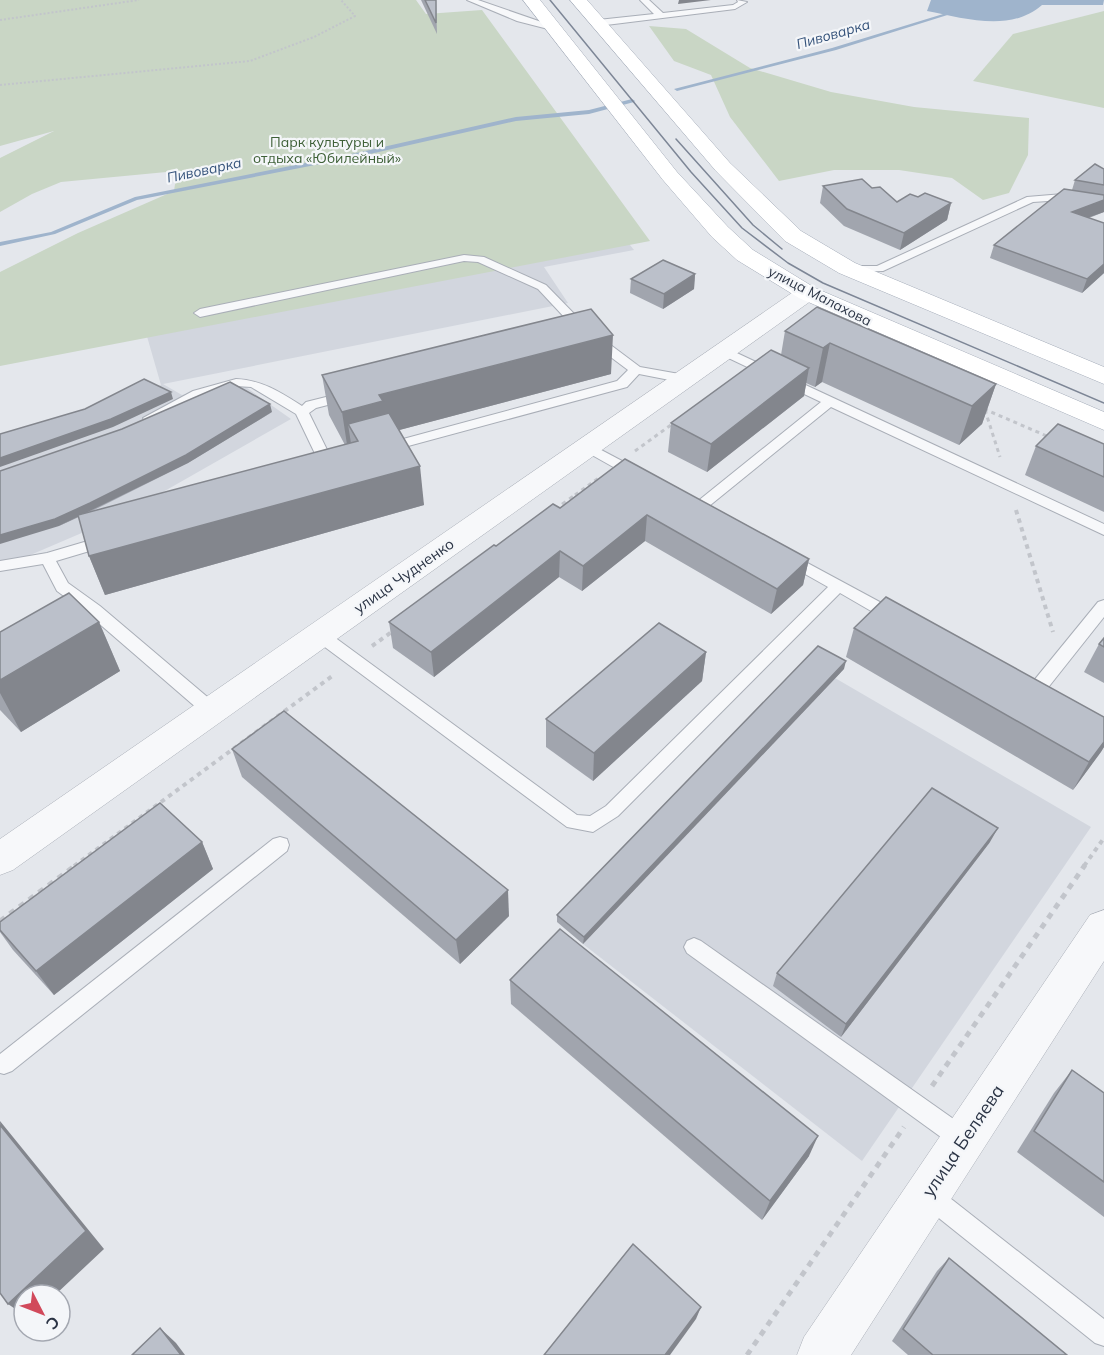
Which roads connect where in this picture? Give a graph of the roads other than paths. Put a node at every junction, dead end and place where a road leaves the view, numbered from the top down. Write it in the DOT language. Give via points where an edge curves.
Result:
graph roads {
  1 [pos="471,0"];
  2 [pos="531,0"];
  3 [pos="578,0"];
  4 [pos="644,0"];
  5 [pos="741,0"];
  6 [pos="660,15"];
  7 [pos="598,22"];
  8 [pos="552,27"];
  9 [pos="1104,205"];
  10 [pos="847,268"];
  11 [pos="807,293"];
  12 [pos="200,314"];
  13 [pos="724,351"];
  14 [pos="636,370"];
  15 [pos="1104,376"];
  16 [pos="685,379"];
  17 [pos="356,393"];
  18 [pos="830,401"];
  19 [pos="302,412"];
  20 [pos="1104,422"];
  21 [pos="140,423"];
  22 [pos="588,447"];
  23 [pos="373,451"];
  24 [pos="317,480"];
  25 [pos="648,480"];
  26 [pos="698,508"];
  27 [pos="1104,530"];
  28 [pos="126,535"];
  29 [pos="778,552"];
  30 [pos="47,558"];
  31 [pos="0,566"];
  32 [pos="838,586"];
  33 [pos="1104,606"];
  34 [pos="910,625"];
  35 [pos="320,635"];
  36 [pos="1033,694"];
  37 [pos="212,711"];
  38 [pos="280,845"];
  39 [pos="0,860"];
  40 [pos="1104,927"];
  41 [pos="694,947"];
  42 [pos="4,1064"];
  43 [pos="965,1140"];
  44 [pos="928,1194"];
  45 [pos="1104,1334"];
  46 [pos="822,1355"];
  1 -- 8 [label="lane"];
  2 -- 8 [label="main road, улица Малахова"];
  3 -- 7 [label="main road"];
  4 -- 6 [label="lane"];
  5 -- 6 [label="lane" via="744,2 735,7"];
  6 -- 7 [label="lane"];
  7 -- 10 [label="main road" via="723,167 775,220 816,252"];
  8 -- 11 [label="main road, улица Малахова" via="670,176 720,232 745,255"];
  9 -- 10 [label="lane" via="1063,197 1031,199 879,270"];
  10 -- 15 [label="main road"];
  11 -- 13 [label="street, улица Чудненко"];
  11 -- 20 [label="main road, улица Малахова"];
  12 -- 14 [label="lane" via="464,258 480,259 542,287 578,332"];
  13 -- 16 [label="street, улица Чудненко"];
  13 -- 18 [label="lane"];
  14 -- 16 [label="lane"];
  14 -- 23 [label="lane" via="622,384"];
  16 -- 22 [label="street, улица Чудненко"];
  17 -- 19 [label="lane" via="311,405"];
  18 -- 26 [label="lane"];
  18 -- 27 [label="lane"];
  19 -- 21 [label="lane" via="251,383 232,383"];
  19 -- 24 [label="lane" via="333,462"];
  22 -- 25 [label="lane"];
  22 -- 35 [label="street, улица Чудненко"];
  28 -- 30 [label="lane"];
  29 -- 32 [label="lane"];
  30 -- 31 [label="lane"];
  30 -- 37 [label="lane" via="62,587"];
  32 -- 34 [label="lane"];
  32 -- 35 [label="lane" via="612,811 593,824 573,822"];
  33 -- 36 [label="lane"];
  35 -- 37 [label="street, улица Чудненко"];
  37 -- 39 [label="street, улица Чудненко"];
  38 -- 42 [label="lane"];
  40 -- 43 [label="street, улица Беляева"];
  41 -- 43 [label="lane"];
  43 -- 44 [label="street, улица Беляева"];
  44 -- 45 [label="lane"];
  44 -- 46 [label="street, улица Беляева"];
}
